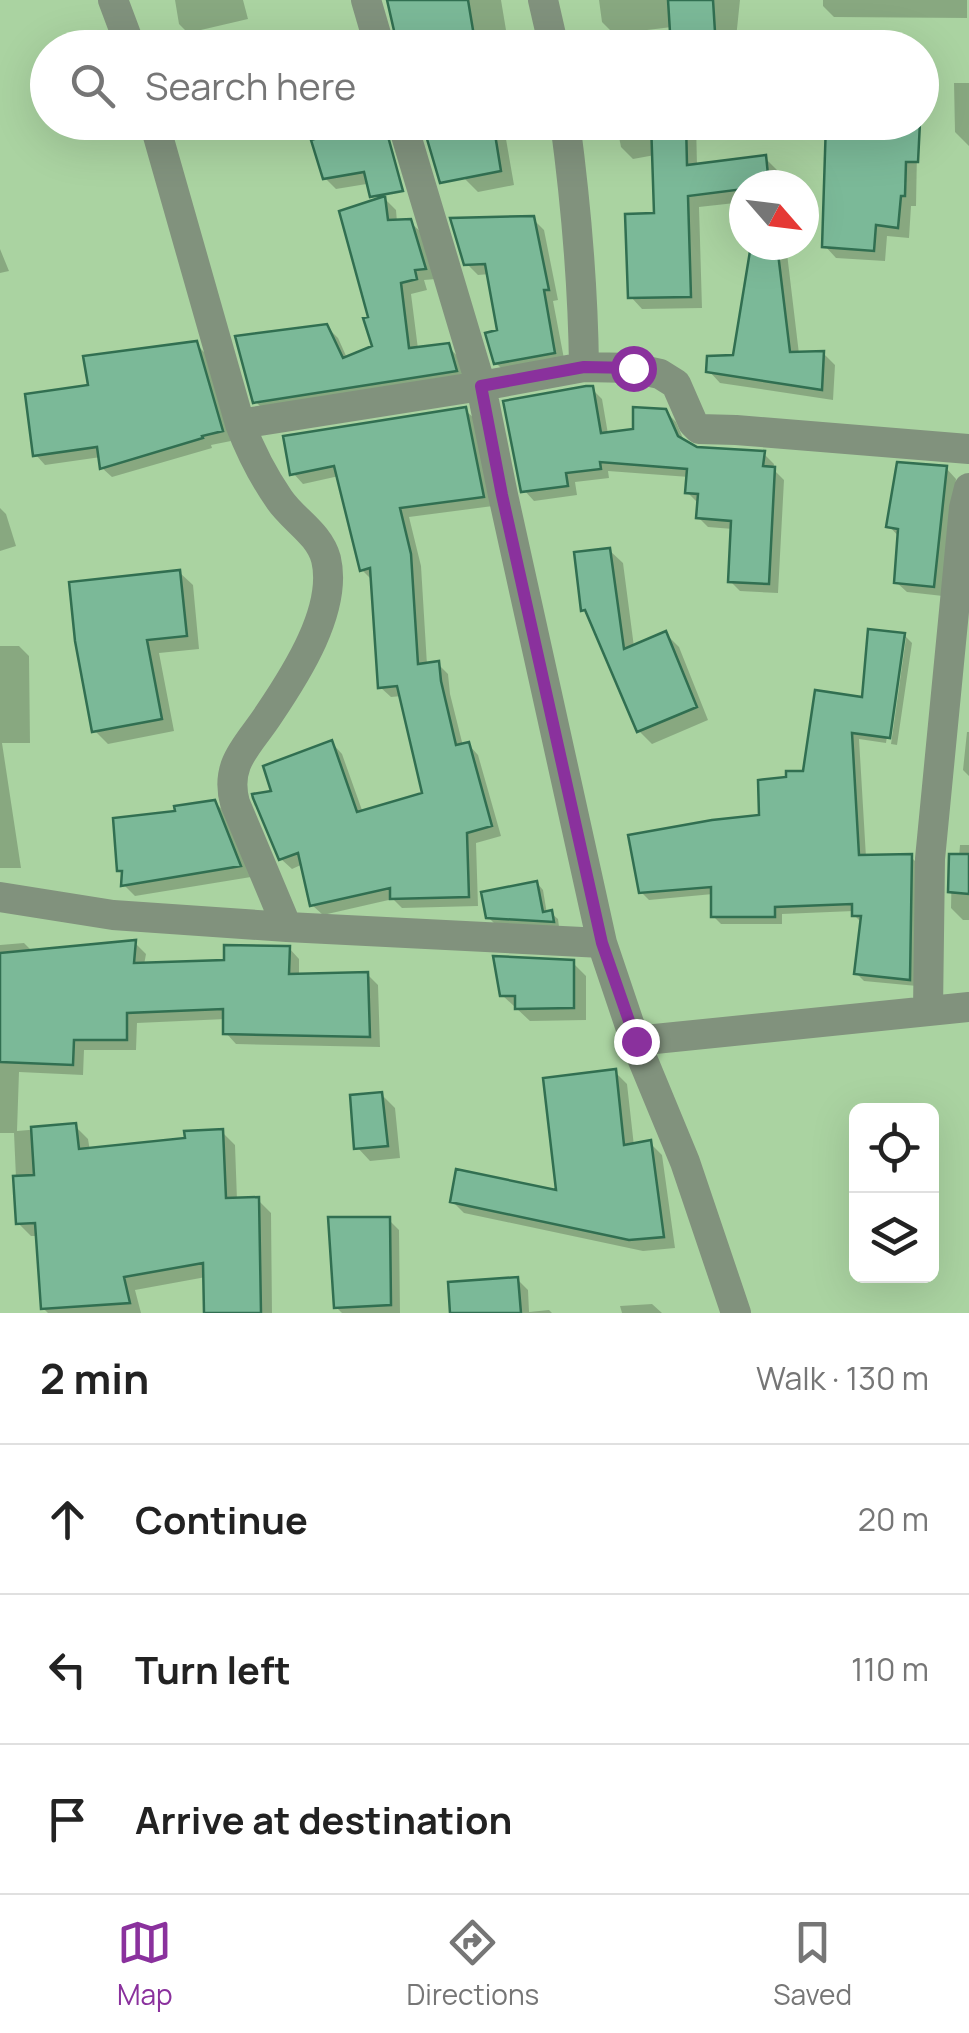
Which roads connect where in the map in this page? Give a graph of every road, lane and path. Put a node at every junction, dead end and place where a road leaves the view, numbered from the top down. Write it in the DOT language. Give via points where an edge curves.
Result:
graph roads {
  1 [pos="113,0"];
  2 [pos="366,0"];
  3 [pos="542,0"];
  4 [pos="124,30"];
  5 [pos="375,30"];
  6 [pos="550,30"];
  7 [pos="159,140"];
  8 [pos="407,140"];
  9 [pos="567,140"];
  10 [pos="584,367"];
  11 [pos="481,386"];
  12 [pos="240,424"];
  13 [pos="969,449"];
  14 [pos="967,502"];
  15 [pos="0,897"];
  16 [pos="287,927"];
  17 [pos="602,943"];
  18 [pos="969,1007"];
  19 [pos="928,1010"];
  20 [pos="636,1041"];
  21 [pos="736,1313"];
  1 -- 4 [label="street"];
  2 -- 5 [label="street"];
  3 -- 6 [label="street"];
  7 -- 12 [label="street"];
  8 -- 11 [label="street"];
  9 -- 10 [label="street"];
  10 -- 11 [label="street"];
  10 -- 13 [label="street" via="660,374 676,384 693,422 707,430"];
  11 -- 12 [label="street"];
  11 -- 17 [label="street"];
  12 -- 16 [label="street" via="280,502 313,535 327,579 323,614 306,653 240,752 230,785"];
  14 -- 19 [label="street" via="930,859"];
  15 -- 16 [label="street" via="113,915"];
  16 -- 17 [label="street"];
  17 -- 20 [label="street"];
  18 -- 19 [label="street"];
  19 -- 20 [label="street"];
  20 -- 21 [label="street"];
}
